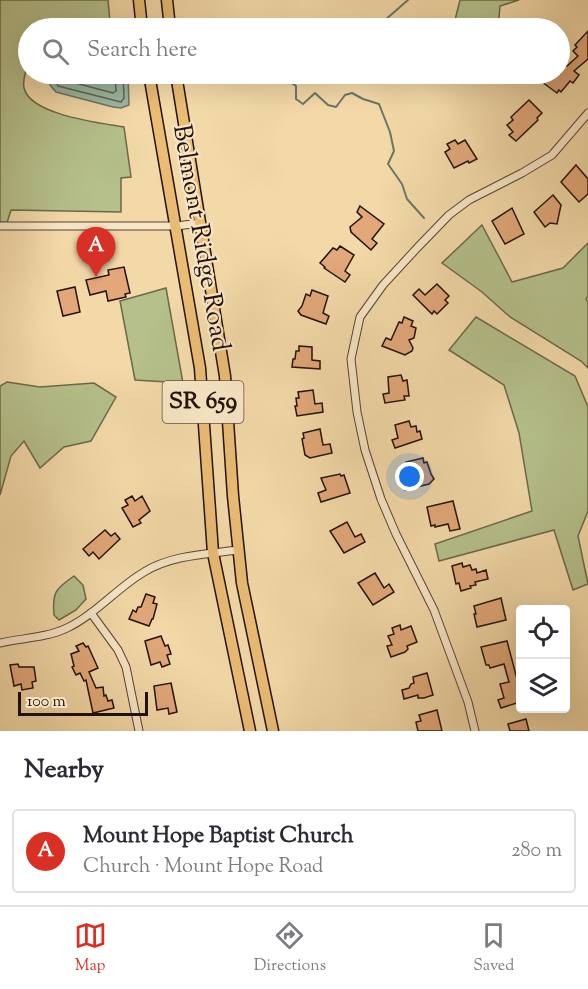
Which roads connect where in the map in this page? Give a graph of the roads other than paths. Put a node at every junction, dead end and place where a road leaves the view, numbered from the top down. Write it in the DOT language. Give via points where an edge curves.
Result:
graph roads {
  1 [pos="139,0"];
  2 [pos="167,0"];
  3 [pos="141,18"];
  4 [pos="169,18"];
  5 [pos="151,84"];
  6 [pos="178,84"];
  7 [pos="588,113"];
  8 [pos="201,223"];
  9 [pos="0,226"];
  10 [pos="176,226"];
  11 [pos="238,550"];
  12 [pos="213,553"];
  13 [pos="91,613"];
  14 [pos="0,643"];
  15 [pos="139,731"];
  16 [pos="250,731"];
  17 [pos="273,731"];
  18 [pos="475,731"];
  1 -- 3 [label="main road"];
  2 -- 4 [label="main road"];
  5 -- 10 [label="main road, Belmont Ridge Road / SR 659"];
  6 -- 8 [label="main road, Belmont Ridge Road / SR 659"];
  7 -- 18 [label="street" via="552,155 469,200 418,247 360,317 351,359 365,450 381,499 435,610"];
  8 -- 10 [label="street"];
  8 -- 11 [label="main road, Belmont Ridge Road / SR 659" via="225,376"];
  9 -- 10 [label="street"];
  10 -- 12 [label="main road, Belmont Ridge Road / SR 659" via="200,368"];
  11 -- 12 [label="street"];
  11 -- 17 [label="main road, Belmont Ridge Road / SR 659"];
  12 -- 13 [label="street" via="146,570"];
  12 -- 16 [label="main road, Belmont Ridge Road / SR 659"];
  13 -- 14 [label="street" via="64,629"];
  13 -- 15 [label="street" via="126,667"];
}
